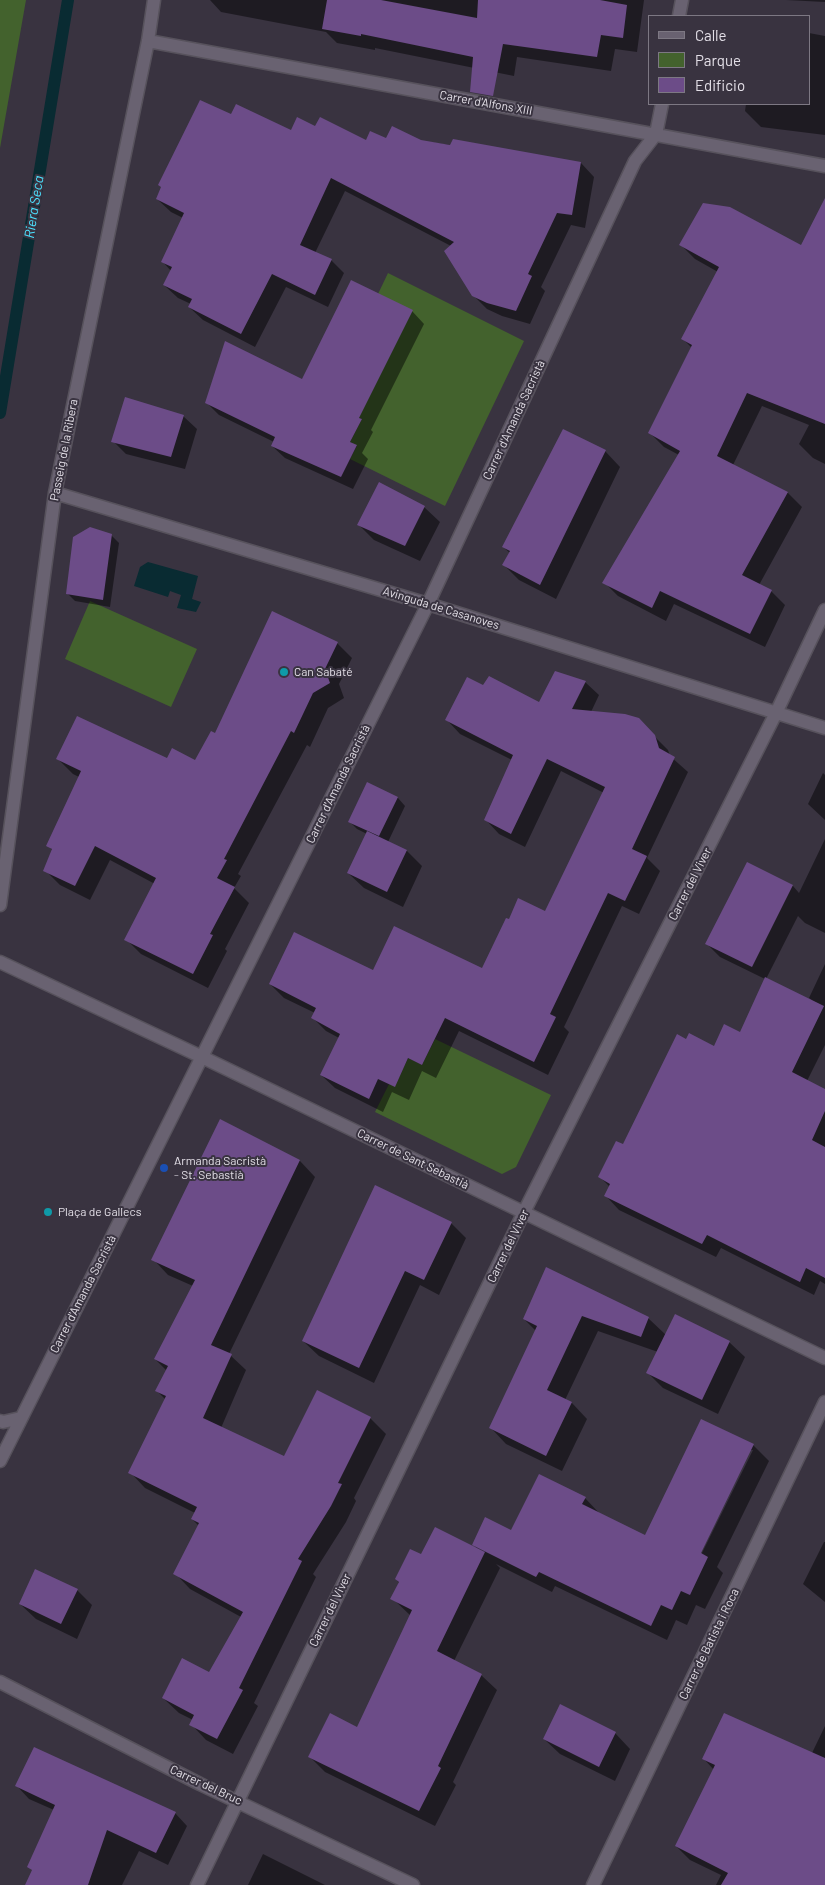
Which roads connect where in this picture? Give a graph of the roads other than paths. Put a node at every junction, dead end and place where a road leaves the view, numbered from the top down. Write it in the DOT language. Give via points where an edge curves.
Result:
graph roads {
  1 [pos="154,0"];
  2 [pos="682,0"];
  3 [pos="679,15"];
  4 [pos="148,41"];
  5 [pos="662,105"];
  6 [pos="656,134"];
  7 [pos="825,166"];
  8 [pos="55,493"];
  9 [pos="428,604"];
  10 [pos="825,610"];
  11 [pos="776,713"];
  12 [pos="825,728"];
  13 [pos="0,905"];
  14 [pos="0,962"];
  15 [pos="202,1057"];
  16 [pos="524,1212"];
  17 [pos="825,1358"];
  18 [pos="825,1402"];
  19 [pos="21,1418"];
  20 [pos="0,1421"];
  21 [pos="0,1461"];
  22 [pos="0,1682"];
  23 [pos="238,1800"];
  24 [pos="197,1885"];
  25 [pos="413,1885"];
  26 [pos="593,1885"];
  1 -- 4 [label="street, Passeig de la Ribera"];
  2 -- 3 [label="street"];
  4 -- 6 [label="street, Carrer d'Alfons XIII"];
  4 -- 8 [label="street, Passeig de la Ribera"];
  5 -- 6 [label="street, Carrer d'Amanda Sacristà"];
  6 -- 7 [label="street, Carrer d'Alfons XIII"];
  6 -- 9 [label="street, Carrer d'Amanda Sacristà" via="634,161"];
  8 -- 9 [label="street, Avinguda de Casanoves"];
  8 -- 13 [label="street, Passeig de la Ribera"];
  9 -- 11 [label="street, Avinguda de Casanoves"];
  9 -- 15 [label="street, Carrer d'Amanda Sacristà"];
  10 -- 11 [label="street, Carrer del Viver"];
  11 -- 12 [label="street, Avinguda de Casanoves"];
  11 -- 16 [label="street, Carrer del Viver"];
  14 -- 15 [label="street, Carrer de Sant Sebastià"];
  15 -- 16 [label="street, Carrer de Sant Sebastià"];
  15 -- 19 [label="street, Carrer d'Amanda Sacristà"];
  16 -- 17 [label="street, Carrer de Sant Sebastià"];
  16 -- 23 [label="street, Carrer del Viver"];
  18 -- 26 [label="street, Carrer de Batista i Roca"];
  19 -- 20 [label="street"];
  19 -- 21 [label="street, Carrer d'Amanda Sacristà"];
  22 -- 23 [label="street, Carrer del Bruc" via="200,1784"];
  23 -- 24 [label="street, Carrer del Viver"];
  23 -- 25 [label="street, Carrer del Bruc"];
}
